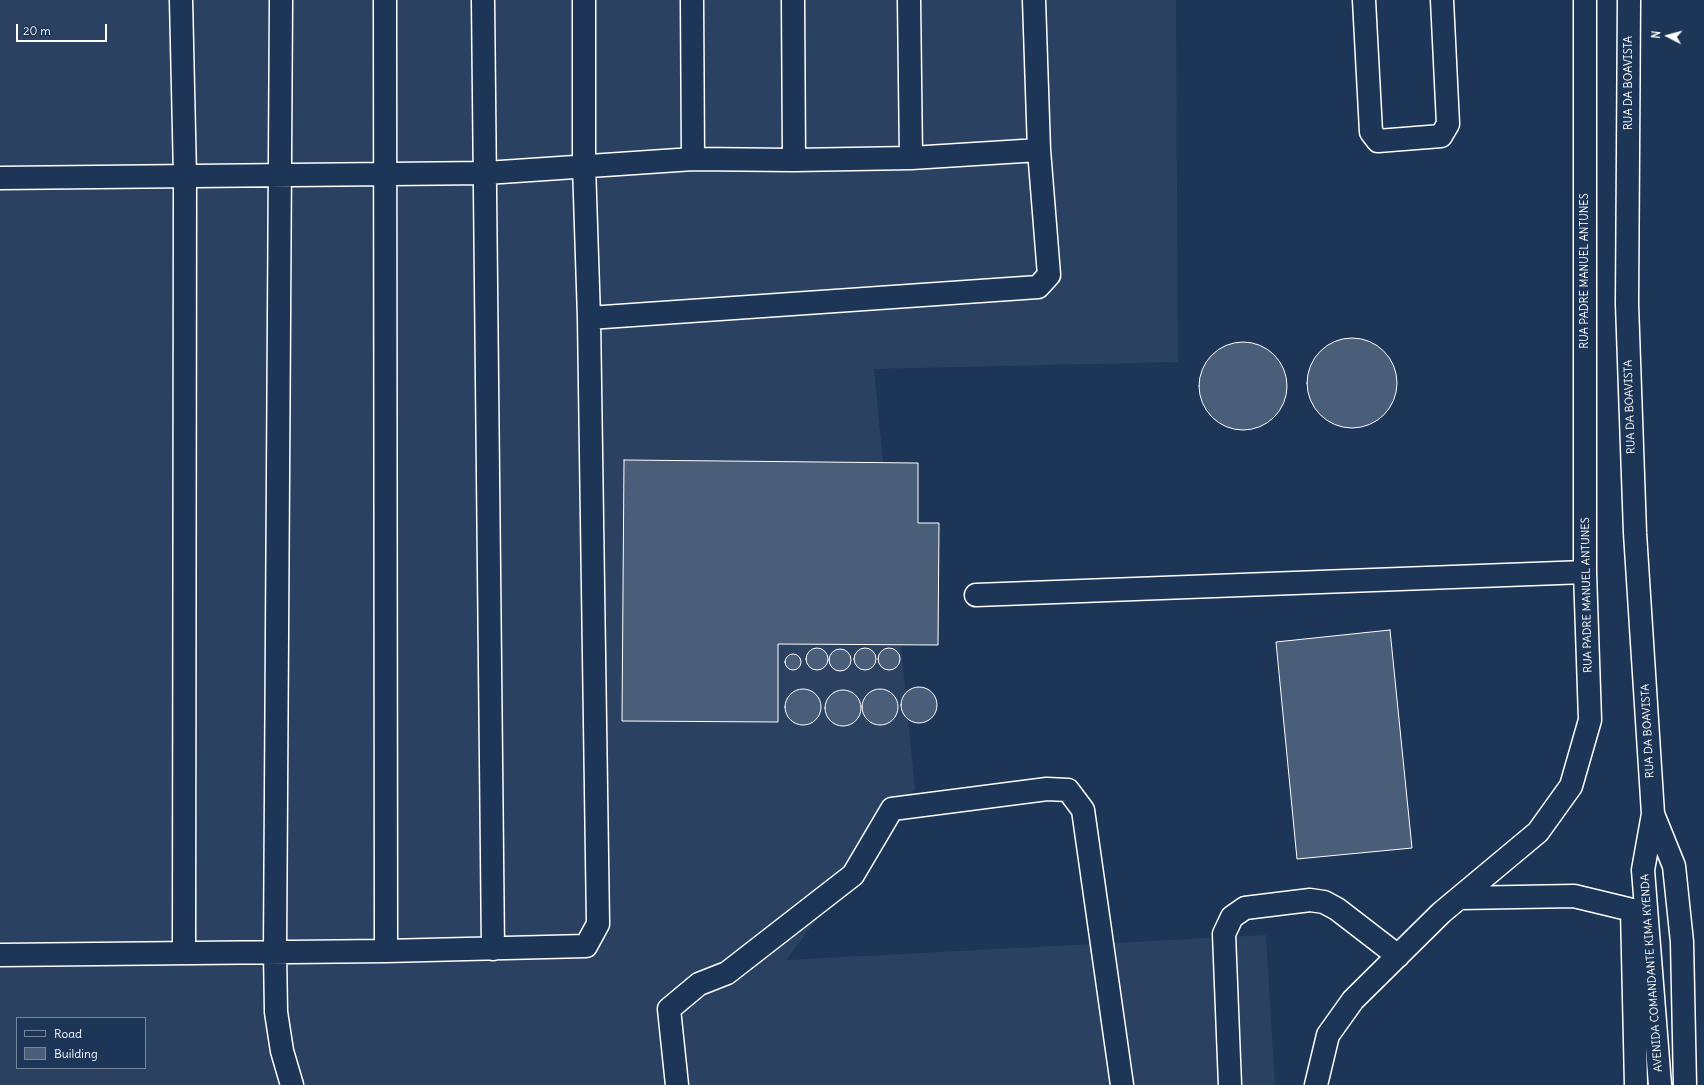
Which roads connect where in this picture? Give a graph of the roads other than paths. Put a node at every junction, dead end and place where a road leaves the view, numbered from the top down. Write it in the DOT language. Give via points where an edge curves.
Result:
graph roads {
  1 [pos="181,0"];
  2 [pos="281,0"];
  3 [pos="384,0"];
  4 [pos="483,0"];
  5 [pos="584,0"];
  6 [pos="692,0"];
  7 [pos="793,0"];
  8 [pos="909,0"];
  9 [pos="1034,0"];
  10 [pos="1364,0"];
  11 [pos="1442,0"];
  12 [pos="1585,0"];
  13 [pos="1629,0"];
  14 [pos="1039,150"];
  15 [pos="911,158"];
  16 [pos="693,159"];
  17 [pos="794,160"];
  18 [pos="584,166"];
  19 [pos="486,173"];
  20 [pos="386,174"];
  21 [pos="280,175"];
  22 [pos="184,176"];
  23 [pos="0,178"];
  24 [pos="589,318"];
  25 [pos="1585,572"];
  26 [pos="976,595"];
  27 [pos="1653,814"];
  28 [pos="1460,898"];
  29 [pos="1632,910"];
  30 [pos="493,949"];
  31 [pos="386,951"];
  32 [pos="275,952"];
  33 [pos="184,953"];
  34 [pos="0,956"];
  35 [pos="1398,956"];
  36 [pos="292,1085"];
  37 [pos="677,1085"];
  38 [pos="1122,1085"];
  39 [pos="1230,1085"];
  40 [pos="1316,1085"];
  41 [pos="1636,1085"];
  42 [pos="1660,1085"];
  43 [pos="1685,1085"];
  1 -- 22 [label="main road"];
  2 -- 21 [label="main road"];
  3 -- 20 [label="main road"];
  4 -- 19 [label="main road"];
  5 -- 18 [label="main road"];
  6 -- 16 [label="main road"];
  7 -- 17 [label="main road"];
  8 -- 15 [label="main road"];
  9 -- 14 [label="main road"];
  10 -- 11 [label="main road" via="1371,132 1378,141 1441,136 1448,124"];
  12 -- 25 [label="main road, RUA PADRE MANUEL ANTUNES"];
  13 -- 27 [label="main road, RUA DA BOAVISTA" via="1627,304 1635,533"];
  14 -- 15 [label="main road"];
  14 -- 24 [label="main road" via="1049,275 1038,287"];
  15 -- 17 [label="main road"];
  16 -- 17 [label="main road"];
  16 -- 18 [label="main road"];
  18 -- 19 [label="main road"];
  18 -- 24 [label="main road"];
  19 -- 20 [label="main road"];
  19 -- 30 [label="main road"];
  20 -- 21 [label="main road"];
  20 -- 31 [label="main road"];
  21 -- 22 [label="main road"];
  21 -- 32 [label="main road"];
  22 -- 23 [label="main road"];
  22 -- 33 [label="main road"];
  24 -- 30 [label="main road" via="598,924 586,946"];
  25 -- 26 [label="main road"];
  25 -- 28 [label="main road, RUA PADRE MANUEL ANTUNES" via="1590,720 1571,786 1538,832"];
  27 -- 29 [label="main road"];
  27 -- 42 [label="main road, AVENIDA COMANDANTE KIMA KYENDA" via="1644,870"];
  27 -- 43 [label="main road" via="1674,866 1682,942"];
  28 -- 29 [label="main road" via="1574,896"];
  28 -- 35 [label="main road, RUA PADRE MANUEL ANTUNES" via="1441,913"];
  29 -- 41 [label="main road"];
  30 -- 31 [label="main road"];
  31 -- 32 [label="main road"];
  32 -- 33 [label="main road"];
  32 -- 36 [label="main road" via="276,1012 282,1051"];
  33 -- 34 [label="main road"];
  35 -- 39 [label="main road" via="1337,909 1324,902 1310,900 1245,908 1232,917 1224,934"];
  35 -- 40 [label="main road, RUA PADRE MANUEL ANTUNES" via="1353,1000 1328,1035"];
  37 -- 38 [label="main road" via="669,1009 699,984 727,973 853,875 892,809 1046,789 1068,790 1083,810"];
}
